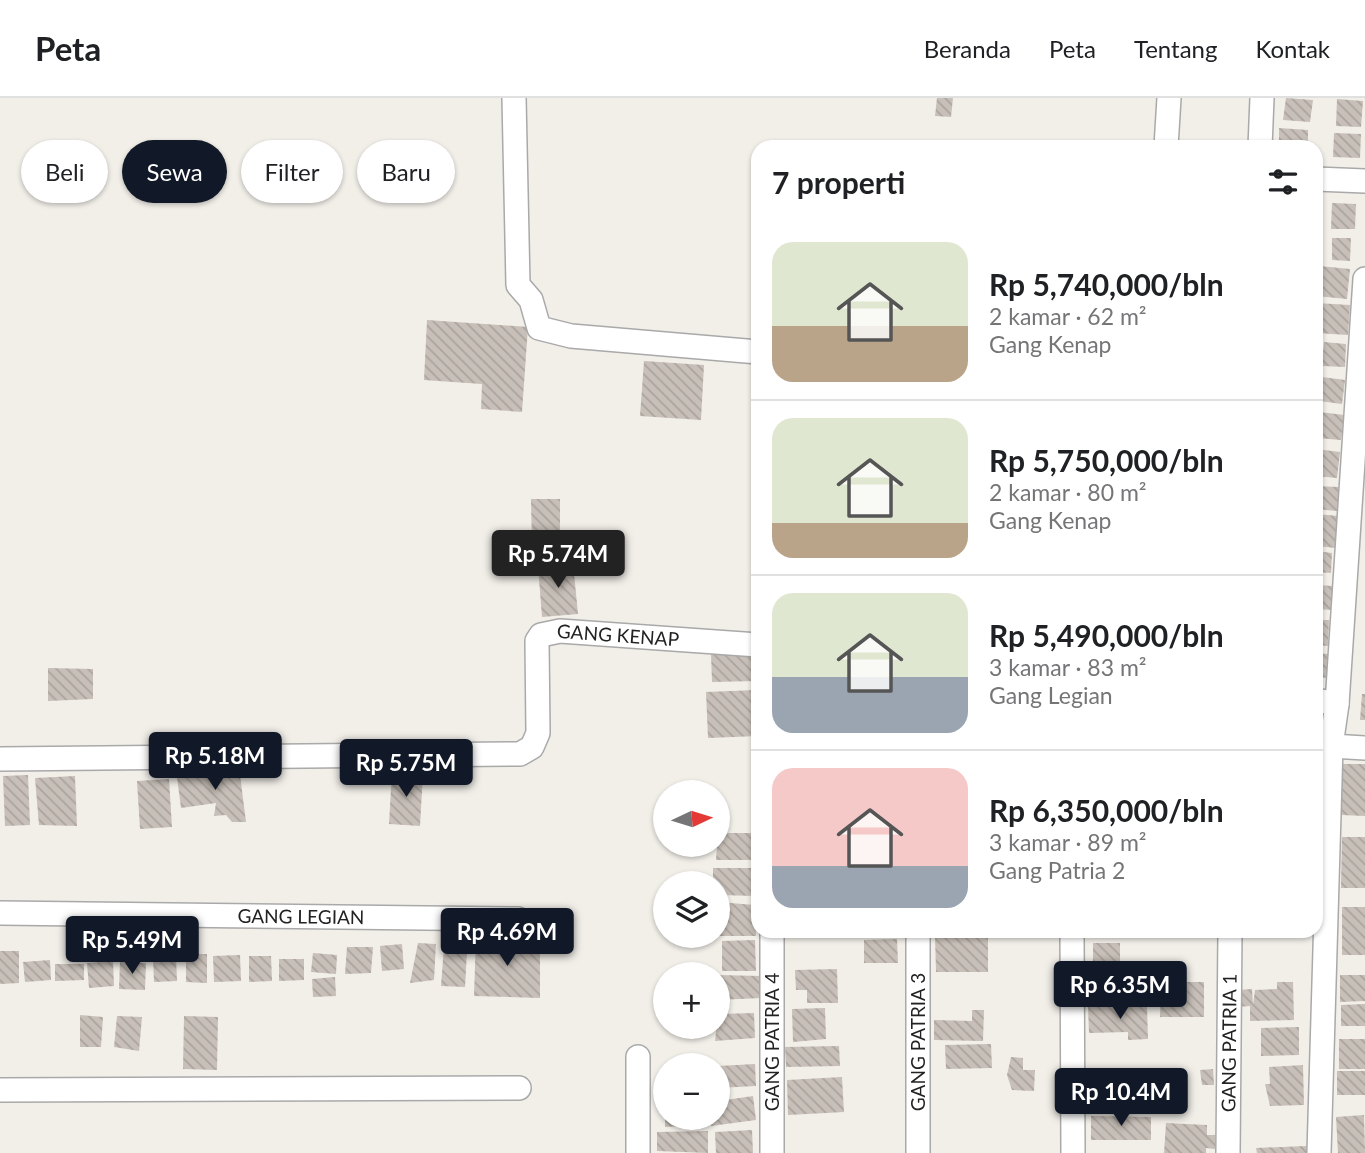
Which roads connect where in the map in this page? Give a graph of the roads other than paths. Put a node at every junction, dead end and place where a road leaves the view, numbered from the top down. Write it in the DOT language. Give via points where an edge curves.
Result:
graph roads {
  1 [pos="514,98"];
  2 [pos="1169,98"];
  3 [pos="1262,98"];
  4 [pos="1166,140"];
  5 [pos="1260,140"];
  6 [pos="1323,180"];
  7 [pos="1365,181"];
  8 [pos="1365,279"];
  9 [pos="751,351"];
  10 [pos="751,645"];
  11 [pos="1327,702"];
  12 [pos="1331,746"];
  13 [pos="1365,748"];
  14 [pos="0,760"];
  15 [pos="0,913"];
  16 [pos="518,919"];
  17 [pos="772,938"];
  18 [pos="918,938"];
  19 [pos="1072,938"];
  20 [pos="1230,938"];
  21 [pos="638,1056"];
  22 [pos="519,1088"];
  23 [pos="0,1090"];
  24 [pos="638,1153"];
  25 [pos="772,1153"];
  26 [pos="918,1153"];
  27 [pos="1073,1153"];
  28 [pos="1228,1153"];
  29 [pos="1319,1153"];
  1 -- 9 [label="street" via="518,285 531,300 539,328 571,336"];
  2 -- 4 [label="street"];
  3 -- 5 [label="street"];
  6 -- 7 [label="street"];
  8 -- 11 [label="street"];
  10 -- 14 [label="street, GANG KENAP" via="560,631 541,635 537,641 538,733 532,747 520,754"];
  11 -- 12 [label="street"];
  12 -- 13 [label="street"];
  12 -- 29 [label="street"];
  15 -- 16 [label="street, GANG LEGIAN"];
  17 -- 25 [label="street, GANG PATRIA 4"];
  18 -- 26 [label="street, GANG PATRIA 3"];
  19 -- 27 [label="street"];
  20 -- 28 [label="street, GANG PATRIA 1"];
  21 -- 24 [label="street"];
  22 -- 23 [label="street"];
}
